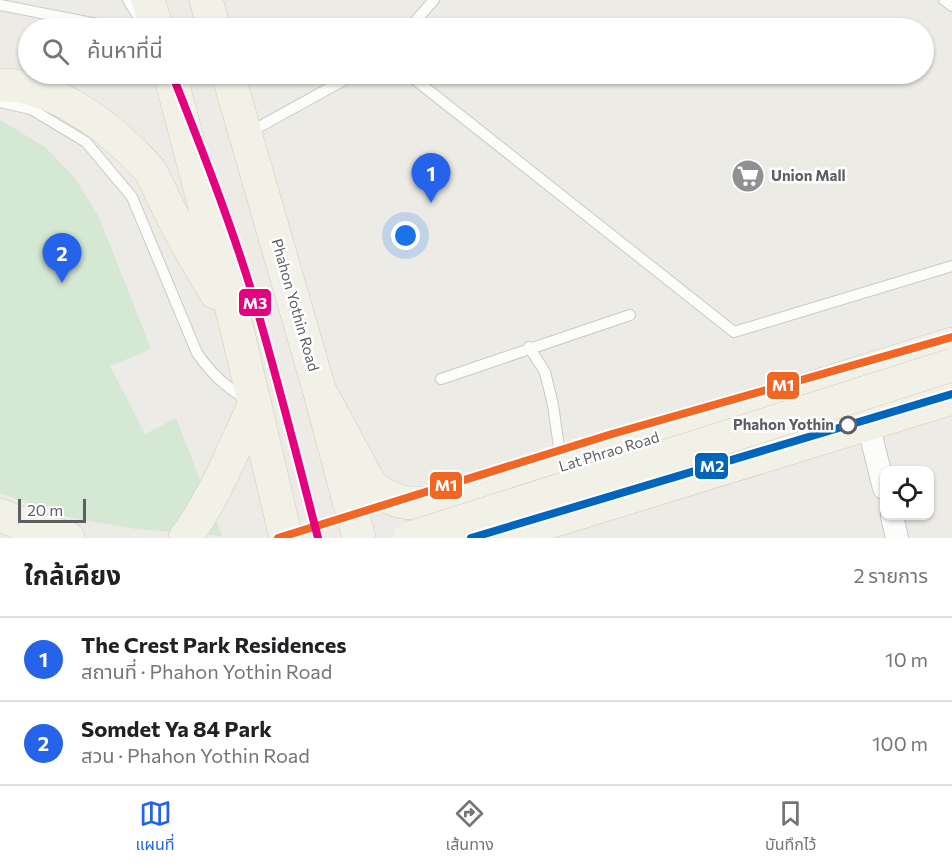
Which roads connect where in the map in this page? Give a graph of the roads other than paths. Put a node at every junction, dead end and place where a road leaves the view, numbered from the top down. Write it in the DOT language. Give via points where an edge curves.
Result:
graph roads {
  1 [pos="128,0"];
  2 [pos="148,0"];
  3 [pos="206,0"];
  4 [pos="434,0"];
  5 [pos="944,0"];
  6 [pos="0,5"];
  7 [pos="952,6"];
  8 [pos="66,18"];
  9 [pos="140,18"];
  10 [pos="154,18"];
  11 [pos="211,18"];
  12 [pos="419,18"];
  13 [pos="169,84"];
  14 [pos="231,84"];
  15 [pos="337,84"];
  16 [pos="421,84"];
  17 [pos="0,85"];
  18 [pos="0,102"];
  19 [pos="246,134"];
  20 [pos="952,266"];
  21 [pos="630,315"];
  22 [pos="236,325"];
  23 [pos="952,344"];
  24 [pos="529,347"];
  25 [pos="952,365"];
  26 [pos="441,379"];
  27 [pos="319,389"];
  28 [pos="952,398"];
  29 [pos="255,404"];
  30 [pos="868,424"];
  31 [pos="562,467"];
  32 [pos="880,469"];
  33 [pos="491,488"];
  34 [pos="0,515"];
  35 [pos="892,520"];
  36 [pos="281,529"];
  37 [pos="500,537"];
  38 [pos="68,538"];
  39 [pos="185,538"];
  40 [pos="359,538"];
  41 [pos="410,538"];
  42 [pos="897,538"];
  1 -- 9 [label="lane"];
  2 -- 10 [label="main road"];
  3 -- 11 [label="main road"];
  4 -- 12 [label="lane"];
  5 -- 7 [label="lane"];
  6 -- 8 [label="lane"];
  13 -- 22 [label="main road"];
  14 -- 19 [label="main road, Phahon Yothin Road"];
  15 -- 19 [label="lane"];
  16 -- 20 [label="lane" via="734,332"];
  17 -- 22 [label="main road" via="29,89 76,108 101,125 150,170 202,271"];
  18 -- 29 [label="lane" via="31,108 86,142 132,197 197,353 218,380"];
  19 -- 27 [label="main road, Phahon Yothin Road"];
  21 -- 24 [label="lane"];
  22 -- 29 [label="main road"];
  23 -- 31 [label="main road, Lat Phrao Road"];
  24 -- 26 [label="lane"];
  24 -- 31 [label="lane" via="545,372"];
  25 -- 41 [label="main road, bridge"];
  27 -- 33 [label="main road, Lat Phrao Road" via="370,484 380,494 410,504 426,504"];
  27 -- 40 [label="main road, Phahon Yothin Road"];
  28 -- 30 [label="main road"];
  29 -- 36 [label="main road"];
  29 -- 39 [label="main road" via="198,522"];
  30 -- 32 [label="street"];
  30 -- 37 [label="main road"];
  31 -- 33 [label="main road, Lat Phrao Road"];
  33 -- 37 [label="main road" via="480,504 479,517"];
  34 -- 38 [label="main road"];
  35 -- 42 [label="street"];
}
